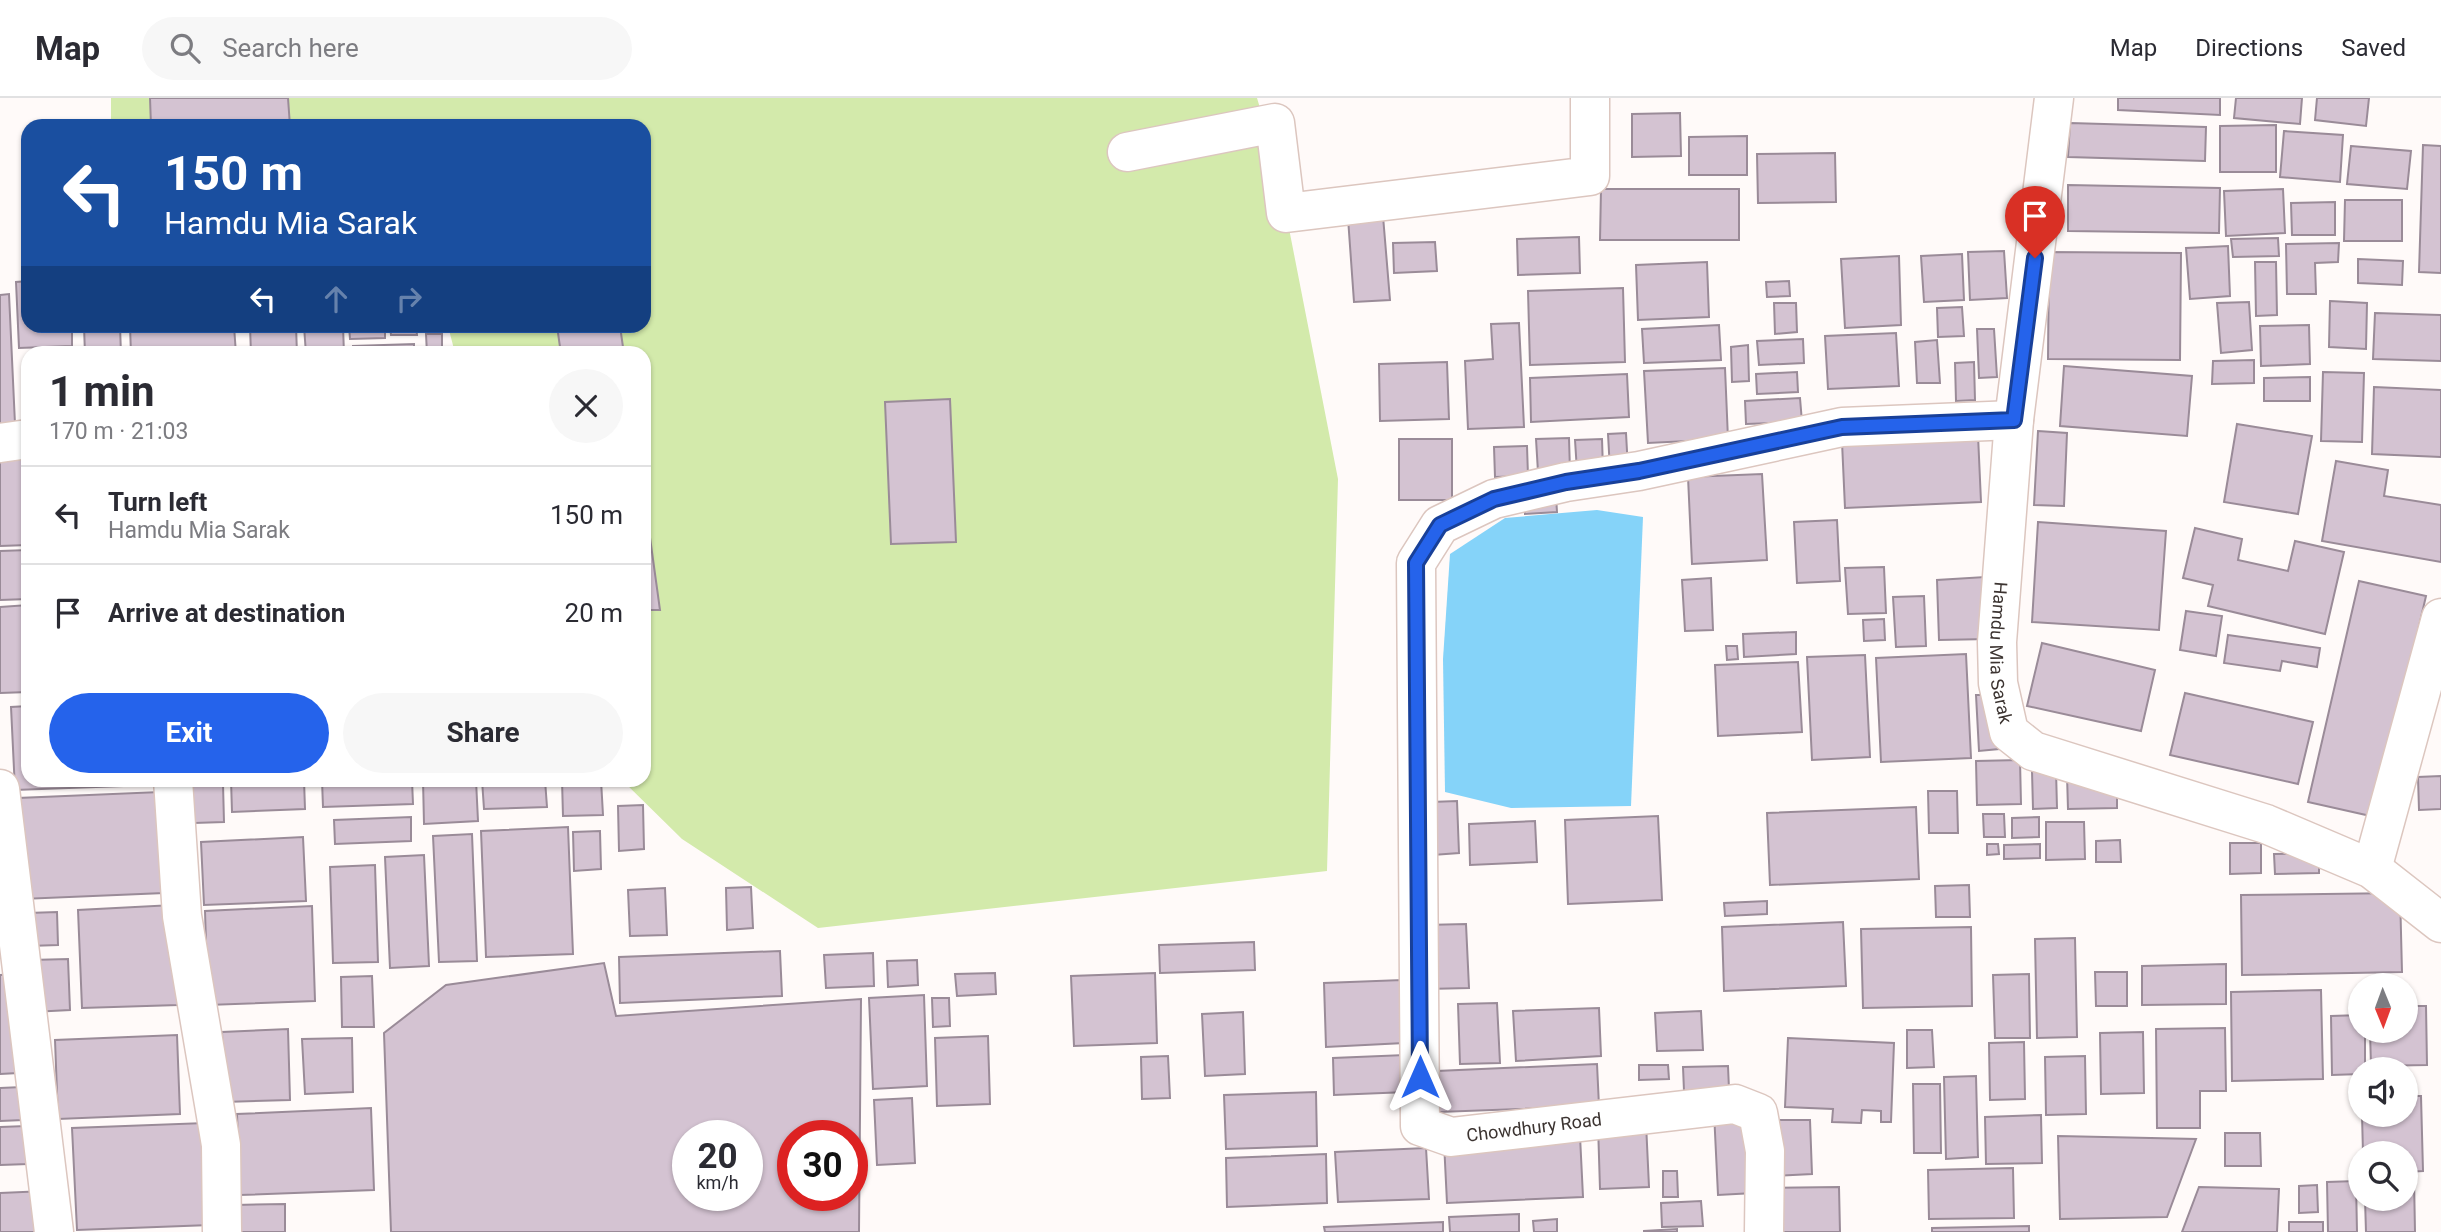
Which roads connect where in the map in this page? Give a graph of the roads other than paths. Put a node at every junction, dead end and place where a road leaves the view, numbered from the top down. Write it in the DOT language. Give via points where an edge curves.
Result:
graph roads {
  1 [pos="1590,98"];
  2 [pos="2054,98"];
  3 [pos="1126,152"];
  4 [pos="2014,420"];
  5 [pos="21,440"];
  6 [pos="0,443"];
  7 [pos="2441,618"];
  8 [pos="173,787"];
  9 [pos="0,789"];
  10 [pos="2372,869"];
  11 [pos="2441,923"];
  12 [pos="54,1232"];
  13 [pos="222,1232"];
  14 [pos="1765,1232"];
  1 -- 3 [label="street" via="1590,176 1286,213 1275,123"];
  2 -- 4 [label="street, Hamdu Mia Sarak"];
  4 -- 10 [label="street, Hamdu Mia Sarak" via="1997,642 1998,683 2009,732 2033,751 2266,824"];
  4 -- 14 [label="street, Chowdhury Road" via="1842,427 1494,499 1440,525 1416,563 1420,1126 1451,1137 1735,1104 1758,1113 1765,1151"];
  5 -- 6 [label="street"];
  7 -- 10 [label="street"];
  8 -- 13 [label="street" via="182,916 221,1145"];
  9 -- 12 [label="street"];
  10 -- 11 [label="street, Hamdu Mia Sarak"];
}
